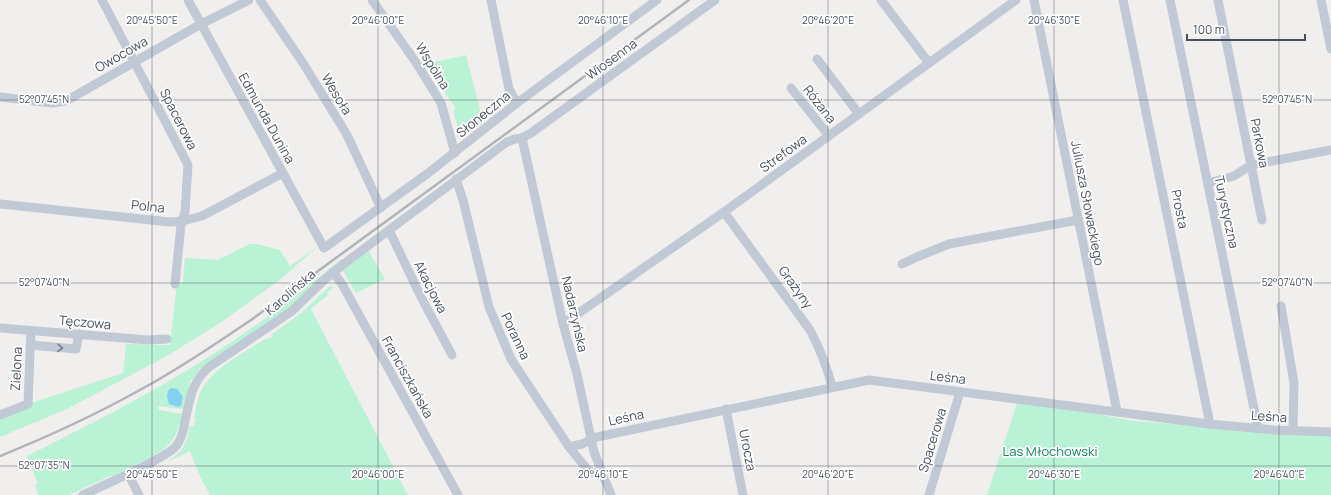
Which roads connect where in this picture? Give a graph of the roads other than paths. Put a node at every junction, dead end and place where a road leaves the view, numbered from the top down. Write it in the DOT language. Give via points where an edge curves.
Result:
graph roads {
  1 [pos="102,0"];
  2 [pos="188,0"];
  3 [pos="249,0"];
  4 [pos="260,0"];
  5 [pos="372,0"];
  6 [pos="491,0"];
  7 [pos="657,0"];
  8 [pos="715,0"];
  9 [pos="881,0"];
  10 [pos="1016,0"];
  11 [pos="1034,0"];
  12 [pos="1124,0"];
  13 [pos="1170,0"];
  14 [pos="1218,0"];
  15 [pos="1321,0"];
  16 [pos="201,24"];
  17 [pos="1331,49"];
  18 [pos="817,59"];
  19 [pos="135,61"];
  20 [pos="929,63"];
  21 [pos="791,88"];
  22 [pos="0,97"];
  23 [pos="518,103"];
  24 [pos="859,114"];
  25 [pos="829,136"];
  26 [pos="522,138"];
  27 [pos="1331,150"];
  28 [pos="455,153"];
  29 [pos="1251,165"];
  30 [pos="283,173"];
  31 [pos="456,179"];
  32 [pos="1208,183"];
  33 [pos="0,204"];
  34 [pos="380,208"];
  35 [pos="724,212"];
  36 [pos="1078,220"];
  37 [pos="1262,220"];
  38 [pos="183,221"];
  39 [pos="389,230"];
  40 [pos="324,248"];
  41 [pos="902,264"];
  42 [pos="333,272"];
  43 [pos="175,284"];
  44 [pos="1281,306"];
  45 [pos="564,324"];
  46 [pos="0,328"];
  47 [pos="31,331"];
  48 [pos="78,334"];
  49 [pos="167,339"];
  50 [pos="30,346"];
  51 [pos="452,355"];
  52 [pos="832,387"];
  53 [pos="960,392"];
  54 [pos="726,409"];
  55 [pos="1117,411"];
  56 [pos="0,414"];
  57 [pos="1210,424"];
  58 [pos="1258,428"];
  59 [pos="1292,430"];
  60 [pos="1331,432"];
  61 [pos="591,439"];
  62 [pos="569,447"];
  63 [pos="128,474"];
  64 [pos="602,475"];
  65 [pos="84,495"];
  66 [pos="138,495"];
  67 [pos="458,495"];
  68 [pos="611,495"];
  69 [pos="743,495"];
  70 [pos="929,495"];
  1 -- 19 [label="street, Spacerowa"];
  2 -- 16 [label="street, Edmunda Dunina"];
  3 -- 16 [label="street, Owocowa"];
  4 -- 34 [label="street, Wesoła" via="303,63 347,135"];
  5 -- 28 [label="street, Wspólna" via="416,61 441,103"];
  6 -- 23 [label="street" via="509,89"];
  7 -- 23 [label="street, Słoneczna"];
  8 -- 26 [label="street, Wiosenna"];
  9 -- 20 [label="street"];
  10 -- 20 [label="street, Strefowa"];
  11 -- 36 [label="street, Juliusza Słowackiego"];
  12 -- 57 [label="street, Prosta"];
  13 -- 32 [label="street, Turystyczna"];
  14 -- 29 [label="street, Parkowa"];
  15 -- 17 [label="street"];
  16 -- 19 [label="street, Owocowa"];
  16 -- 30 [label="street, Edmunda Dunina"];
  18 -- 24 [label="street"];
  19 -- 22 [label="street, Owocowa" via="66,101 52,103"];
  19 -- 38 [label="street, Spacerowa" via="187,163"];
  20 -- 24 [label="street, Strefowa"];
  21 -- 25 [label="street, Różana"];
  23 -- 28 [label="street, Słoneczna"];
  24 -- 25 [label="street, Strefowa"];
  25 -- 35 [label="street, Strefowa"];
  26 -- 31 [label="street, Karolińska" via="507,142"];
  26 -- 45 [label="street, Nadarzyńska"];
  27 -- 29 [label="street"];
  28 -- 34 [label="street, Słoneczna"];
  29 -- 32 [label="street" via="1234,176"];
  29 -- 37 [label="street, Parkowa"];
  30 -- 38 [label="street, Polna" via="202,216"];
  30 -- 40 [label="street, Edmunda Dunina"];
  31 -- 39 [label="street, Karolińska"];
  31 -- 62 [label="street, Poranna" via="489,307 511,359"];
  32 -- 58 [label="street, Turystyczna"];
  33 -- 38 [label="street, Polna" via="170,222"];
  34 -- 40 [label="street, Słoneczna"];
  35 -- 45 [label="street, Strefowa"];
  35 -- 52 [label="street, Grażyny" via="810,330 822,351"];
  36 -- 41 [label="street" via="949,244"];
  36 -- 55 [label="street, Juliusza Słowackiego"];
  38 -- 43 [label="street, Spacerowa"];
  39 -- 42 [label="street, Karolińska"];
  39 -- 51 [label="street, Akacjowa"];
  42 -- 63 [label="street, Karolińska" via="292,310 209,367 192,390 184,428 176,446"];
  42 -- 67 [label="street, Franciszkańska"];
  44 -- 59 [label="street" via="1294,383"];
  45 -- 61 [label="street, Nadarzyńska"];
  46 -- 47 [label="street, Tęczowa"];
  47 -- 48 [label="street, Tęczowa"];
  47 -- 50 [label="street, Zielona"];
  48 -- 49 [label="street, Tęczowa" via="148,340"];
  50 -- 48 [label="street, one-way" via="76,349"];
  50 -- 56 [label="street, Zielona" via="28,404"];
  52 -- 53 [label="street, Leśna" via="872,380"];
  52 -- 54 [label="street, Leśna"];
  53 -- 55 [label="street, Leśna"];
  53 -- 70 [label="street, Spacerowa"];
  54 -- 61 [label="street, Leśna"];
  54 -- 69 [label="street, Urocza"];
  55 -- 57 [label="street, Leśna"];
  57 -- 58 [label="street, Leśna"];
  58 -- 59 [label="street, Leśna"];
  59 -- 60 [label="street, Leśna"];
  61 -- 62 [label="street, Leśna"];
  61 -- 64 [label="street, Nadarzyńska"];
  62 -- 64 [label="street, Poranna" via="587,469"];
  63 -- 65 [label="street, Karolińska"];
  63 -- 66 [label="street"];
  64 -- 68 [label="street, Nadarzyńska"];
}
